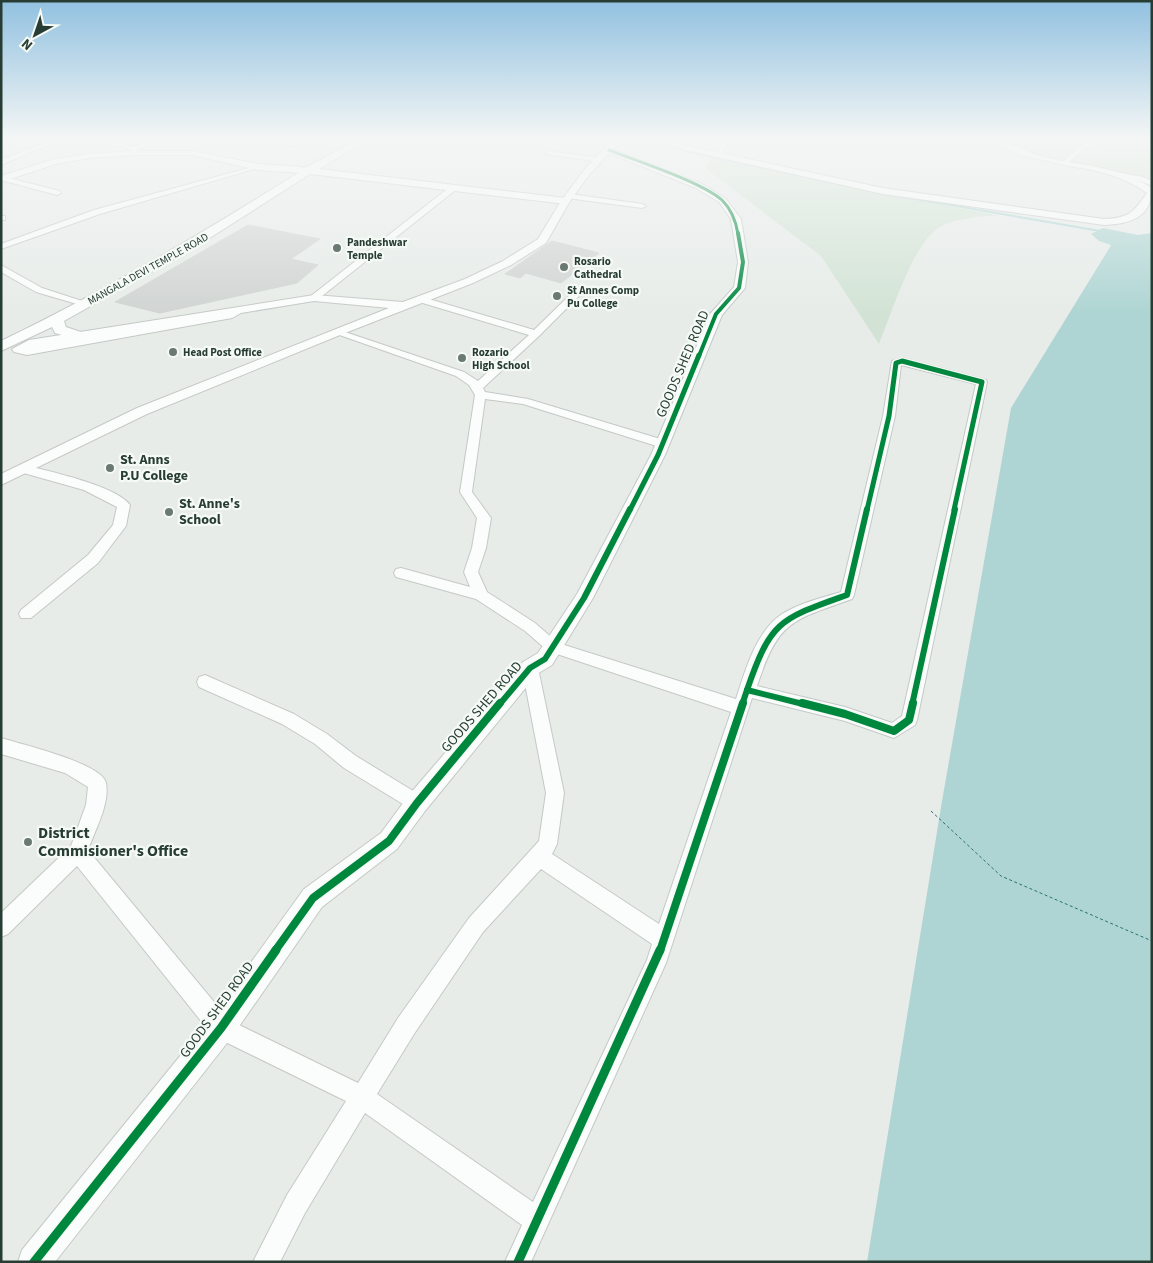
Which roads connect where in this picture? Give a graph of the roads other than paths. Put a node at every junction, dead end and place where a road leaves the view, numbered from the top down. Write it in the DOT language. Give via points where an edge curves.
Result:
graph roads {
  1 [pos="149,197"];
  2 [pos="264,197"];
  3 [pos="266,197"];
  4 [pos="443,197"];
  5 [pos="556,197"];
  6 [pos="718,197"];
  7 [pos="925,197"];
  8 [pos="1150,197"];
  9 [pos="568,198"];
  10 [pos="642,206"];
  11 [pos="1,247"];
  12 [pos="1,268"];
  13 [pos="577,293"];
  14 [pos="314,298"];
  15 [pos="419,299"];
  16 [pos="77,301"];
  17 [pos="375,309"];
  18 [pos="237,310"];
  19 [pos="57,319"];
  20 [pos="336,332"];
  21 [pos="536,334"];
  22 [pos="79,336"];
  23 [pos="1,341"];
  24 [pos="1,346"];
  25 [pos="18,349"];
  26 [pos="1,351"];
  27 [pos="479,391"];
  28 [pos="663,444"];
  29 [pos="24,468"];
  30 [pos="1,480"];
  31 [pos="401,573"];
  32 [pos="481,595"];
  33 [pos="26,614"];
  34 [pos="553,647"];
  35 [pos="530,668"];
  36 [pos="205,682"];
  37 [pos="746,690"];
  38 [pos="741,708"];
  39 [pos="1,746"];
  40 [pos="417,803"];
  41 [pos="78,852"];
  42 [pos="539,857"];
  43 [pos="1,927"];
  44 [pos="664,940"];
  45 [pos="221,1028"];
  46 [pos="362,1097"];
  47 [pos="536,1220"];
  48 [pos="34,1262"];
  49 [pos="266,1262"];
  50 [pos="518,1262"];
  1 -- 11 [label="street" via="96,212"];
  2 -- 16 [label="main road, MANGALA DEVI TEMPLE ROAD"];
  3 -- 19 [label="main road, MANGALA DEVI TEMPLE ROAD" via="207,236"];
  4 -- 14 [label="street"];
  5 -- 9 [label="main road"];
  6 -- 28 [label="street, GOODS SHED ROAD" via="736,219 743,262 739,288 716,314"];
  7 -- 8 [label="street" via="1104,222 1132,217"];
  9 -- 10 [label="street"];
  9 -- 15 [label="street" via="542,241 484,274"];
  12 -- 16 [label="street" via="38,290"];
  13 -- 21 [label="street"];
  14 -- 17 [label="street"];
  14 -- 18 [label="street"];
  15 -- 17 [label="street" via="404,305"];
  15 -- 21 [label="street"];
  16 -- 23 [label="main road, MANGALA DEVI TEMPLE ROAD"];
  17 -- 20 [label="street"];
  18 -- 22 [label="street"];
  18 -- 25 [label="street" via="232,314 27,351"];
  19 -- 22 [label="main road" via="60,330"];
  19 -- 24 [label="main road, MANGALA DEVI TEMPLE ROAD"];
  20 -- 27 [label="street" via="460,374 474,381"];
  20 -- 29 [label="street" via="142,411"];
  21 -- 27 [label="street"];
  22 -- 25 [label="street" via="29,344"];
  25 -- 26 [label="street"];
  27 -- 28 [label="street" via="541,406"];
  27 -- 32 [label="street" via="466,492 484,518 471,572"];
  28 -- 34 [label="street, GOODS SHED ROAD" via="584,598"];
  29 -- 30 [label="street"];
  29 -- 33 [label="street" via="89,488 124,505 119,526 94,559"];
  31 -- 32 [label="street"];
  32 -- 34 [label="street" via="530,627"];
  34 -- 35 [label="street, GOODS SHED ROAD" via="545,659"];
  34 -- 38 [label="street"];
  35 -- 40 [label="street, GOODS SHED ROAD"];
  35 -- 42 [label="street" via="555,793 548,844"];
  36 -- 40 [label="street" via="288,719"];
  37 -- 37 [label="street" via="845,714 894,731 909,720 982,382 902,360 896,363 889,416 847,595 779,625 758,660"];
  37 -- 38 [label="street"];
  38 -- 44 [label="street"];
  39 -- 41 [label="street" via="70,766 97,783 95,805"];
  40 -- 45 [label="street, GOODS SHED ROAD" via="389,840 313,898"];
  41 -- 43 [label="street"];
  41 -- 45 [label="street"];
  42 -- 44 [label="street"];
  42 -- 46 [label="street" via="476,925 406,1026"];
  44 -- 47 [label="street" via="656,964"];
  45 -- 46 [label="street"];
  45 -- 48 [label="street, GOODS SHED ROAD"];
  46 -- 47 [label="street"];
  46 -- 49 [label="street" via="296,1204"];
  47 -- 50 [label="street"];
}
